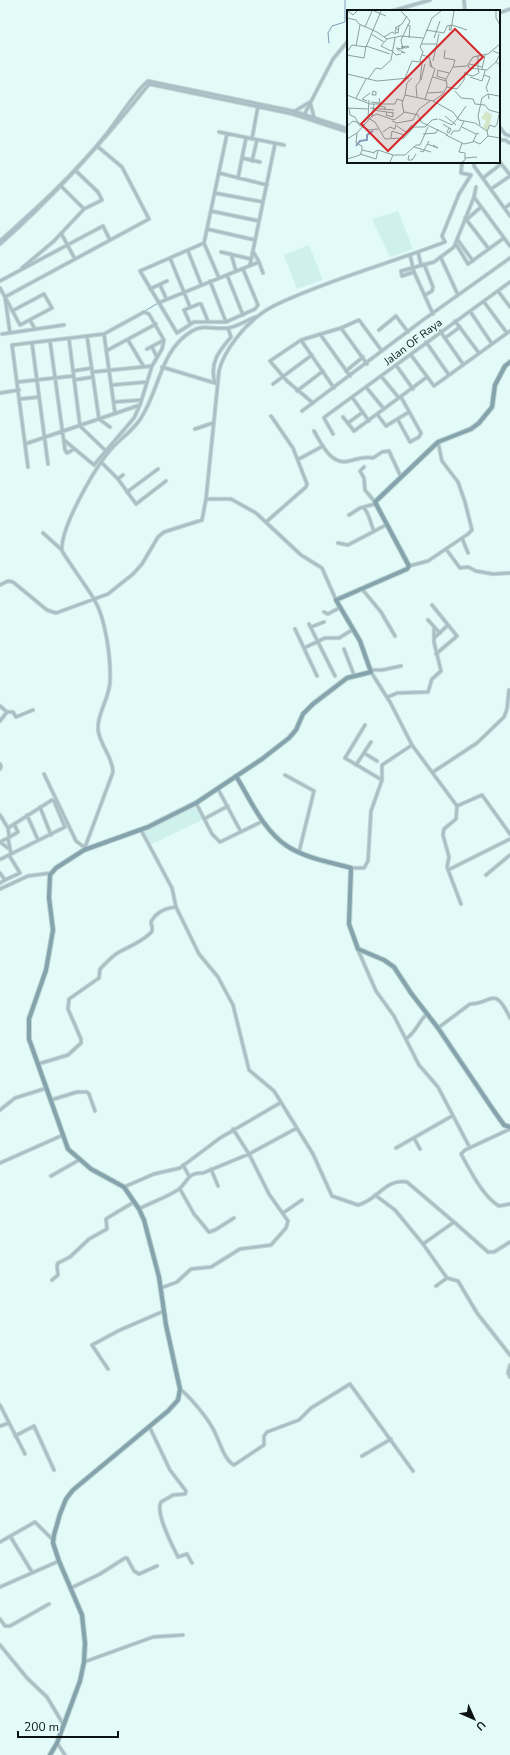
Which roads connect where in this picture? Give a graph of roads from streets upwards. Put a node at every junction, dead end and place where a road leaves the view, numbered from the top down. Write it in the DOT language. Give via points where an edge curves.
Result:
graph roads {
  1 [pos="430,0"];
  2 [pos="464,0"];
  3 [pos="510,9"];
  4 [pos="395,10"];
  5 [pos="465,10"];
  6 [pos="500,13"];
  7 [pos="347,42"];
  8 [pos="310,102"];
  9 [pos="258,105"];
  10 [pos="295,111"];
  11 [pos="304,116"];
  12 [pos="314,117"];
  13 [pos="500,127"];
  14 [pos="347,129"];
  15 [pos="219,132"];
  16 [pos="347,132"];
  17 [pos="227,134"];
  18 [pos="510,136"];
  19 [pos="246,138"];
  20 [pos="252,139"];
  21 [pos="257,140"];
  22 [pos="500,140"];
  23 [pos="510,143"];
  24 [pos="275,144"];
  25 [pos="284,145"];
  26 [pos="97,146"];
  27 [pos="242,158"];
  28 [pos="252,161"];
  29 [pos="260,162"];
  30 [pos="500,162"];
  31 [pos="462,163"];
  32 [pos="499,163"];
  33 [pos="474,164"];
  34 [pos="76,171"];
  35 [pos="218,173"];
  36 [pos="510,176"];
  37 [pos="238,178"];
  38 [pos="483,178"];
  39 [pos="267,185"];
  40 [pos="61,186"];
  41 [pos="476,187"];
  42 [pos="491,189"];
  43 [pos="215,192"];
  44 [pos="474,197"];
  45 [pos="263,202"];
  46 [pos="510,204"];
  47 [pos="481,207"];
  48 [pos="505,208"];
  49 [pos="84,209"];
  50 [pos="211,210"];
  51 [pos="510,216"];
  52 [pos="466,219"];
  53 [pos="259,220"];
  54 [pos="207,229"];
  55 [pos="61,233"];
  56 [pos="504,238"];
  57 [pos="457,239"];
  58 [pos="110,240"];
  59 [pos="255,240"];
  60 [pos="0,241"];
  61 [pos="204,243"];
  62 [pos="0,244"];
  63 [pos="456,244"];
  64 [pos="67,245"];
  65 [pos="510,246"];
  66 [pos="489,249"];
  67 [pos="188,250"];
  68 [pos="220,252"];
  69 [pos="253,252"];
  70 [pos="418,252"];
  71 [pos="231,254"];
  72 [pos="410,255"];
  73 [pos="170,258"];
  74 [pos="441,258"];
  75 [pos="510,258"];
  76 [pos="75,259"];
  77 [pos="251,259"];
  78 [pos="473,261"];
  79 [pos="259,262"];
  80 [pos="250,265"];
  81 [pos="422,265"];
  82 [pos="413,267"];
  83 [pos="243,269"];
  84 [pos="18,271"];
  85 [pos="236,271"];
  86 [pos="414,272"];
  87 [pos="263,273"];
  88 [pos="227,275"];
  89 [pos="219,278"];
  90 [pos="0,280"];
  91 [pos="210,281"];
  92 [pos="167,282"];
  93 [pos="510,282"];
  94 [pos="200,284"];
  95 [pos="160,285"];
  96 [pos="0,288"];
  97 [pos="150,289"];
  98 [pos="498,291"];
  99 [pos="184,292"];
  100 [pos="425,295"];
  101 [pos="458,295"];
  102 [pos="5,297"];
  103 [pos="166,298"];
  104 [pos="484,302"];
  105 [pos="158,303"];
  106 [pos="510,306"];
  107 [pos="190,307"];
  108 [pos="12,311"];
  109 [pos="470,311"];
  110 [pos="433,314"];
  111 [pos="242,315"];
  112 [pos="256,317"];
  113 [pos="30,320"];
  114 [pos="208,321"];
  115 [pos="455,321"];
  116 [pos="226,322"];
  117 [pos="156,324"];
  118 [pos="190,324"];
  119 [pos="64,325"];
  120 [pos="460,326"];
  121 [pos="228,328"];
  122 [pos="341,328"];
  123 [pos="35,329"];
  124 [pos="379,330"];
  125 [pos="440,331"];
  126 [pos="408,332"];
  127 [pos="509,332"];
  128 [pos="10,333"];
  129 [pos="2,334"];
  130 [pos="104,334"];
  131 [pos="320,334"];
  132 [pos="87,336"];
  133 [pos="445,338"];
  134 [pos="69,339"];
  135 [pos="128,339"];
  136 [pos="164,340"];
  137 [pos="301,340"];
  138 [pos="50,341"];
  139 [pos="426,342"];
  140 [pos="32,343"];
  141 [pos="492,344"];
  142 [pos="152,347"];
  143 [pos="147,349"];
  144 [pos="106,351"];
  145 [pos="382,352"];
  146 [pos="479,353"];
  147 [pos="312,355"];
  148 [pos="410,355"];
  149 [pos="158,357"];
  150 [pos="363,357"];
  151 [pos="510,362"];
  152 [pos="367,364"];
  153 [pos="463,364"];
  154 [pos="396,365"];
  155 [pos="152,366"];
  156 [pos="144,367"];
  157 [pos="162,367"];
  158 [pos="92,368"];
  159 [pos="109,370"];
  160 [pos="73,371"];
  161 [pos="323,371"];
  162 [pos="346,371"];
  163 [pos="92,372"];
  164 [pos="449,375"];
  165 [pos="73,376"];
  166 [pos="350,376"];
  167 [pos="381,376"];
  168 [pos="283,377"];
  169 [pos="427,377"];
  170 [pos="55,378"];
  171 [pos="93,378"];
  172 [pos="36,380"];
  173 [pos="74,380"];
  174 [pos="17,382"];
  175 [pos="147,382"];
  176 [pos="216,384"];
  177 [pos="273,384"];
  178 [pos="112,385"];
  179 [pos="366,387"];
  180 [pos="334,388"];
  181 [pos="414,389"];
  182 [pos="19,390"];
  183 [pos="298,391"];
  184 [pos="0,393"];
  185 [pos="38,396"];
  186 [pos="352,397"];
  187 [pos="400,397"];
  188 [pos="20,399"];
  189 [pos="142,400"];
  190 [pos="114,402"];
  191 [pos="313,403"];
  192 [pos="140,405"];
  193 [pos="384,409"];
  194 [pos="302,411"];
  195 [pos="363,412"];
  196 [pos="409,412"];
  197 [pos="115,413"];
  198 [pos="377,414"];
  199 [pos="108,416"];
  200 [pos="271,416"];
  201 [pos="343,417"];
  202 [pos="99,419"];
  203 [pos="398,420"];
  204 [pos="369,421"];
  205 [pos="105,423"];
  206 [pos="348,423"];
  207 [pos="213,424"];
  208 [pos="80,426"];
  209 [pos="110,427"];
  210 [pos="195,429"];
  211 [pos="314,431"];
  212 [pos="62,432"];
  213 [pos="333,434"];
  214 [pos="44,438"];
  215 [pos="63,440"];
  216 [pos="438,442"];
  217 [pos="25,444"];
  218 [pos="323,446"];
  219 [pos="74,449"];
  220 [pos="106,451"];
  221 [pos="299,459"];
  222 [pos="102,463"];
  223 [pos="48,464"];
  224 [pos="364,467"];
  225 [pos="28,468"];
  226 [pos="158,468"];
  227 [pos="123,476"];
  228 [pos="401,477"];
  229 [pos="118,479"];
  230 [pos="166,481"];
  231 [pos="127,492"];
  232 [pos="206,499"];
  233 [pos="375,503"];
  234 [pos="364,508"];
  235 [pos="349,515"];
  236 [pos="266,522"];
  237 [pos="386,525"];
  238 [pos="374,531"];
  239 [pos="43,533"];
  240 [pos="462,538"];
  241 [pos="338,542"];
  242 [pos="446,549"];
  243 [pos="62,551"];
  244 [pos="468,553"];
  245 [pos="409,566"];
  246 [pos="510,573"];
  247 [pos="0,585"];
  248 [pos="361,589"];
  249 [pos="94,600"];
  250 [pos="336,600"];
  251 [pos="432,605"];
  252 [pos="339,608"];
  253 [pos="324,612"];
  254 [pos="428,620"];
  255 [pos="324,622"];
  256 [pos="309,624"];
  257 [pos="448,625"];
  258 [pos="434,626"];
  259 [pos="311,627"];
  260 [pos="295,629"];
  261 [pos="352,630"];
  262 [pos="440,633"];
  263 [pos="395,636"];
  264 [pos="434,638"];
  265 [pos="318,641"];
  266 [pos="304,648"];
  267 [pos="344,649"];
  268 [pos="436,654"];
  269 [pos="401,666"];
  270 [pos="371,671"];
  271 [pos="354,675"];
  272 [pos="317,676"];
  273 [pos="335,676"];
  274 [pos="509,690"];
  275 [pos="388,697"];
  276 [pos="0,706"];
  277 [pos="32,710"];
  278 [pos="7,712"];
  279 [pos="0,721"];
  280 [pos="365,725"];
  281 [pos="371,742"];
  282 [pos="412,745"];
  283 [pos="364,753"];
  284 [pos="377,761"];
  285 [pos="0,764"];
  286 [pos="356,765"];
  287 [pos="0,769"];
  288 [pos="433,772"];
  289 [pos="44,774"];
  290 [pos="285,775"];
  291 [pos="236,776"];
  292 [pos="382,780"];
  293 [pos="218,789"];
  294 [pos="196,802"];
  295 [pos="228,806"];
  296 [pos="457,806"];
  297 [pos="40,807"];
  298 [pos="0,815"];
  299 [pos="27,815"];
  300 [pos="204,819"];
  301 [pos="3,820"];
  302 [pos="263,821"];
  303 [pos="0,822"];
  304 [pos="14,824"];
  305 [pos="8,828"];
  306 [pos="140,830"];
  307 [pos="241,832"];
  308 [pos="510,834"];
  309 [pos="52,835"];
  310 [pos="9,837"];
  311 [pos="510,838"];
  312 [pos="38,840"];
  313 [pos="0,842"];
  314 [pos="9,848"];
  315 [pos="84,849"];
  316 [pos="299,852"];
  317 [pos="10,855"];
  318 [pos="510,855"];
  319 [pos="1,859"];
  320 [pos="351,868"];
  321 [pos="448,870"];
  322 [pos="0,873"];
  323 [pos="51,873"];
  324 [pos="486,875"];
  325 [pos="5,880"];
  326 [pos="0,883"];
  327 [pos="0,889"];
  328 [pos="460,904"];
  329 [pos="176,907"];
  330 [pos="358,949"];
  331 [pos="427,1014"];
  332 [pos="510,1018"];
  333 [pos="438,1028"];
  334 [pos="406,1039"];
  335 [pos="38,1064"];
  336 [pos="47,1088"];
  337 [pos="52,1100"];
  338 [pos="280,1103"];
  339 [pos="0,1110"];
  340 [pos="95,1111"];
  341 [pos="452,1116"];
  342 [pos="297,1128"];
  343 [pos="510,1128"];
  344 [pos="233,1129"];
  345 [pos="63,1134"];
  346 [pos="414,1138"];
  347 [pos="396,1148"];
  348 [pos="470,1148"];
  349 [pos="420,1149"];
  350 [pos="248,1154"];
  351 [pos="79,1160"];
  352 [pos="0,1163"];
  353 [pos="183,1165"];
  354 [pos="211,1169"];
  355 [pos="51,1176"];
  356 [pos="189,1176"];
  357 [pos="218,1186"];
  358 [pos="124,1187"];
  359 [pos="180,1189"];
  360 [pos="375,1195"];
  361 [pos="302,1200"];
  362 [pos="135,1202"];
  363 [pos="510,1204"];
  364 [pos="139,1209"];
  365 [pos="283,1213"];
  366 [pos="234,1218"];
  367 [pos="454,1222"];
  368 [pos="510,1242"];
  369 [pos="423,1244"];
  370 [pos="447,1278"];
  371 [pos="52,1280"];
  372 [pos="436,1286"];
  373 [pos="161,1288"];
  374 [pos="164,1311"];
  375 [pos="510,1356"];
  376 [pos="510,1365"];
  377 [pos="108,1369"];
  378 [pos="510,1377"];
  379 [pos="180,1389"];
  380 [pos="0,1405"];
  381 [pos="8,1423"];
  382 [pos="0,1426"];
  383 [pos="150,1428"];
  384 [pos="15,1436"];
  385 [pos="390,1439"];
  386 [pos="25,1454"];
  387 [pos="362,1456"];
  388 [pos="54,1470"];
  389 [pos="413,1471"];
  390 [pos="10,1536"];
  391 [pos="53,1541"];
  392 [pos="0,1542"];
  393 [pos="59,1561"];
  394 [pos="192,1563"];
  395 [pos="156,1566"];
  396 [pos="32,1572"];
  397 [pos="0,1587"];
  398 [pos="71,1588"];
  399 [pos="49,1604"];
  400 [pos="0,1619"];
  401 [pos="183,1635"];
  402 [pos="0,1645"];
  403 [pos="84,1662"];
  404 [pos="63,1724"];
  405 [pos="57,1743"];
  406 [pos="50,1755"];
  407 [pos="65,1755"];
  1 -- 4 [label="street"];
  2 -- 5 [label="street"];
  3 -- 6 [label="street"];
  7 -- 8 [label="street" via="333,59"];
  8 -- 10 [label="street"];
  8 -- 11 [label="street"];
  8 -- 12 [label="street"];
  9 -- 10 [label="street"];
  9 -- 11 [label="street"];
  9 -- 20 [label="street"];
  9 -- 26 [label="street" via="149,82"];
  10 -- 11 [label="street"];
  11 -- 12 [label="street"];
  11 -- 16 [label="street"];
  12 -- 14 [label="street"];
  13 -- 18 [label="street"];
  15 -- 17 [label="street"];
  17 -- 19 [label="street"];
  17 -- 35 [label="street"];
  19 -- 20 [label="street"];
  19 -- 27 [label="street"];
  20 -- 21 [label="street"];
  21 -- 24 [label="street"];
  21 -- 28 [label="street"];
  22 -- 23 [label="street"];
  24 -- 25 [label="street"];
  24 -- 39 [label="street"];
  26 -- 34 [label="street"];
  26 -- 58 [label="street" via="122,167 149,219"];
  27 -- 28 [label="street"];
  27 -- 37 [label="street"];
  28 -- 29 [label="street"];
  30 -- 36 [label="street"];
  31 -- 70 [label="street" via="462,173 471,175 459,194 442,236 445,242"];
  32 -- 38 [label="street"];
  33 -- 38 [label="street"];
  34 -- 40 [label="street"];
  34 -- 49 [label="street" via="98,192 102,200"];
  35 -- 37 [label="street"];
  35 -- 43 [label="street"];
  36 -- 42 [label="street"];
  37 -- 39 [label="street"];
  38 -- 42 [label="street"];
  39 -- 45 [label="street"];
  40 -- 49 [label="street"];
  40 -- 60 [label="street"];
  40 -- 62 [label="street"];
  41 -- 44 [label="street"];
  42 -- 48 [label="street"];
  43 -- 45 [label="street"];
  43 -- 50 [label="street"];
  44 -- 47 [label="street"];
  44 -- 52 [label="street"];
  45 -- 53 [label="street"];
  46 -- 48 [label="street"];
  47 -- 52 [label="street"];
  47 -- 56 [label="street"];
  48 -- 51 [label="street"];
  49 -- 55 [label="street"];
  50 -- 53 [label="street"];
  50 -- 54 [label="street"];
  52 -- 57 [label="street"];
  52 -- 66 [label="street"];
  53 -- 59 [label="street"];
  54 -- 59 [label="street"];
  54 -- 61 [label="street"];
  55 -- 64 [label="street"];
  55 -- 84 [label="street"];
  56 -- 65 [label="street"];
  56 -- 66 [label="street"];
  57 -- 63 [label="street"];
  57 -- 78 [label="street"];
  58 -- 64 [label="street" via="103,226"];
  58 -- 76 [label="street"];
  59 -- 69 [label="street"];
  61 -- 67 [label="street"];
  61 -- 89 [label="street"];
  63 -- 74 [label="street"];
  63 -- 78 [label="street" via="466,264"];
  64 -- 76 [label="street"];
  64 -- 84 [label="street"];
  66 -- 78 [label="street"];
  67 -- 73 [label="street"];
  67 -- 94 [label="street"];
  68 -- 71 [label="street"];
  69 -- 77 [label="street"];
  69 -- 79 [label="street"];
  70 -- 72 [label="street"];
  70 -- 81 [label="street"];
  71 -- 77 [label="street"];
  71 -- 85 [label="street"];
  72 -- 82 [label="street"];
  72 -- 112 [label="street" via="339,278 270,308"];
  73 -- 97 [label="street" via="140,271"];
  73 -- 99 [label="street"];
  74 -- 81 [label="street"];
  74 -- 101 [label="street"];
  75 -- 101 [label="street"];
  76 -- 102 [label="street"];
  77 -- 80 [label="street"];
  79 -- 80 [label="street"];
  79 -- 87 [label="street"];
  80 -- 83 [label="street"];
  81 -- 82 [label="street"];
  81 -- 100 [label="street" via="433,287 432,291"];
  82 -- 86 [label="street"];
  82 -- 86 [label="street" via="401,271 402,276"];
  83 -- 85 [label="street"];
  83 -- 111 [label="street" via="258,305"];
  84 -- 90 [label="street"];
  85 -- 88 [label="street"];
  86 -- 100 [label="street"];
  88 -- 89 [label="street"];
  88 -- 111 [label="street"];
  89 -- 91 [label="street"];
  91 -- 94 [label="street"];
  91 -- 116 [label="street"];
  92 -- 95 [label="street"];
  93 -- 98 [label="street, Jalan OF Raya"];
  94 -- 99 [label="street"];
  95 -- 97 [label="street"];
  95 -- 103 [label="street"];
  96 -- 102 [label="street"];
  97 -- 105 [label="street"];
  98 -- 104 [label="street, Jalan OF Raya"];
  98 -- 106 [label="street"];
  99 -- 103 [label="street"];
  99 -- 107 [label="street"];
  100 -- 110 [label="street"];
  101 -- 110 [label="street"];
  102 -- 108 [label="street"];
  102 -- 128 [label="street"];
  103 -- 105 [label="street"];
  104 -- 109 [label="street, Jalan OF Raya"];
  104 -- 127 [label="street"];
  105 -- 118 [label="street" via="176,333"];
  107 -- 114 [label="street" via="201,304"];
  107 -- 118 [label="street" via="184,312"];
  108 -- 113 [label="street" via="20,326"];
  108 -- 113 [label="street" via="44,294 52,308"];
  109 -- 115 [label="street, Jalan OF Raya"];
  109 -- 141 [label="street"];
  110 -- 126 [label="street"];
  111 -- 116 [label="street"];
  112 -- 121 [label="street"];
  112 -- 176 [label="street" via="224,356"];
  113 -- 123 [label="street"];
  114 -- 116 [label="street"];
  114 -- 118 [label="street"];
  115 -- 120 [label="street"];
  115 -- 125 [label="street, Jalan OF Raya"];
  117 -- 130 [label="street" via="149,314 144,312"];
  117 -- 135 [label="street"];
  117 -- 136 [label="street"];
  119 -- 123 [label="street"];
  120 -- 133 [label="street"];
  120 -- 146 [label="street"];
  121 -- 157 [label="street" via="204,327 192,330 174,346"];
  121 -- 176 [label="street" via="230,336 217,354 214,364 213,376"];
  122 -- 131 [label="street"];
  122 -- 145 [label="street" via="358,320"];
  122 -- 150 [label="street"];
  123 -- 128 [label="street"];
  124 -- 126 [label="street" via="396,316"];
  125 -- 133 [label="street"];
  125 -- 139 [label="street, Jalan OF Raya"];
  126 -- 145 [label="street"];
  127 -- 141 [label="street"];
  128 -- 129 [label="street"];
  130 -- 132 [label="street"];
  130 -- 144 [label="street"];
  131 -- 137 [label="street"];
  131 -- 162 [label="street"];
  132 -- 134 [label="street"];
  132 -- 158 [label="street"];
  133 -- 153 [label="street"];
  134 -- 138 [label="street"];
  134 -- 160 [label="street"];
  135 -- 144 [label="street"];
  135 -- 156 [label="street"];
  136 -- 142 [label="street"];
  136 -- 149 [label="street"];
  137 -- 147 [label="street"];
  137 -- 168 [label="street" via="270,361"];
  138 -- 140 [label="street"];
  138 -- 170 [label="street"];
  139 -- 148 [label="street, Jalan OF Raya"];
  139 -- 164 [label="street"];
  140 -- 172 [label="street"];
  140 -- 174 [label="street" via="12,345"];
  141 -- 146 [label="street"];
  142 -- 143 [label="street"];
  142 -- 149 [label="street"];
  144 -- 159 [label="street"];
  145 -- 152 [label="street"];
  146 -- 153 [label="street"];
  147 -- 161 [label="street"];
  147 -- 168 [label="street"];
  148 -- 154 [label="street, Jalan OF Raya"];
  148 -- 169 [label="street"];
  149 -- 155 [label="street"];
  150 -- 152 [label="street"];
  150 -- 162 [label="street"];
  151 -- 216 [label="street" via="505,366 495,385 492,407 480,423"];
  152 -- 166 [label="street"];
  153 -- 164 [label="street"];
  154 -- 167 [label="street, Jalan OF Raya"];
  154 -- 181 [label="street"];
  155 -- 156 [label="street"];
  155 -- 175 [label="street"];
  156 -- 159 [label="street"];
  157 -- 176 [label="street"];
  157 -- 222 [label="street" via="146,410 137,425 120,440"];
  158 -- 160 [label="street"];
  158 -- 163 [label="street"];
  159 -- 163 [label="street"];
  159 -- 178 [label="street"];
  160 -- 165 [label="street"];
  161 -- 180 [label="street"];
  161 -- 183 [label="street"];
  162 -- 166 [label="street"];
  163 -- 171 [label="street"];
  164 -- 169 [label="street" via="434,386"];
  165 -- 170 [label="street"];
  165 -- 173 [label="street"];
  166 -- 180 [label="street"];
  167 -- 179 [label="street, Jalan OF Raya"];
  167 -- 187 [label="street"];
  168 -- 177 [label="street"];
  168 -- 183 [label="street"];
  169 -- 181 [label="street"];
  170 -- 172 [label="street"];
  170 -- 212 [label="street"];
  171 -- 173 [label="street"];
  171 -- 202 [label="street"];
  172 -- 174 [label="street"];
  172 -- 185 [label="street"];
  173 -- 208 [label="street"];
  174 -- 182 [label="street"];
  175 -- 178 [label="street"];
  175 -- 189 [label="street"];
  176 -- 207 [label="street"];
  178 -- 190 [label="street"];
  179 -- 186 [label="street, Jalan OF Raya"];
  179 -- 193 [label="street"];
  180 -- 191 [label="street"];
  181 -- 187 [label="street"];
  182 -- 184 [label="street"];
  182 -- 188 [label="street"];
  183 -- 191 [label="street"];
  185 -- 188 [label="street"];
  185 -- 214 [label="street"];
  186 -- 195 [label="street"];
  186 -- 213 [label="street, Jalan OF Raya" via="324,418"];
  187 -- 193 [label="street"];
  187 -- 196 [label="street"];
  188 -- 217 [label="street"];
  189 -- 190 [label="street"];
  189 -- 192 [label="street"];
  190 -- 197 [label="street"];
  191 -- 194 [label="street"];
  192 -- 197 [label="street"];
  192 -- 220 [label="street" via="134,418"];
  193 -- 198 [label="street"];
  195 -- 204 [label="street"];
  195 -- 206 [label="street"];
  196 -- 203 [label="street"];
  196 -- 203 [label="street" via="421,433 419,437 410,442"];
  197 -- 199 [label="street"];
  198 -- 203 [label="street" via="386,426"];
  198 -- 204 [label="street"];
  199 -- 202 [label="street"];
  199 -- 205 [label="street"];
  200 -- 221 [label="street"];
  201 -- 206 [label="street"];
  202 -- 205 [label="street"];
  202 -- 208 [label="street"];
  204 -- 206 [label="street" via="354,432"];
  205 -- 209 [label="street"];
  207 -- 210 [label="street"];
  207 -- 232 [label="street"];
  208 -- 212 [label="street"];
  208 -- 220 [label="street"];
  211 -- 218 [label="street"];
  212 -- 214 [label="street"];
  212 -- 215 [label="street"];
  214 -- 217 [label="street"];
  214 -- 223 [label="street"];
  215 -- 219 [label="street"];
  215 -- 219 [label="street" via="66,453"];
  216 -- 228 [label="street"];
  216 -- 240 [label="street" via="442,461 458,482 471,522 471,531"];
  217 -- 225 [label="street"];
  218 -- 221 [label="street"];
  218 -- 228 [label="street" via="336,461 342,462 373,458 388,450"];
  219 -- 220 [label="street" via="93,465"];
  221 -- 236 [label="street" via="306,487"];
  222 -- 229 [label="street"];
  222 -- 243 [label="street" via="69,520"];
  224 -- 233 [label="street" via="360,471 366,490"];
  226 -- 231 [label="street"];
  227 -- 229 [label="street"];
  228 -- 233 [label="street"];
  229 -- 231 [label="street"];
  230 -- 231 [label="street" via="136,504"];
  232 -- 236 [label="street" via="231,499 239,502"];
  232 -- 249 [label="street" via="202,520 158,536 142,564 133,574 108,594"];
  233 -- 234 [label="street"];
  233 -- 237 [label="street"];
  234 -- 235 [label="street"];
  234 -- 238 [label="street" via="369,514"];
  236 -- 250 [label="street" via="301,555 322,568"];
  237 -- 238 [label="street"];
  237 -- 245 [label="street"];
  238 -- 241 [label="street" via="348,545"];
  239 -- 243 [label="street"];
  240 -- 242 [label="street"];
  240 -- 244 [label="street"];
  242 -- 245 [label="street" via="424,563"];
  242 -- 246 [label="street" via="460,568 468,567 493,574"];
  243 -- 249 [label="street"];
  245 -- 248 [label="street"];
  247 -- 249 [label="street" via="8,581 13,582 53,613"];
  248 -- 250 [label="street"];
  248 -- 263 [label="street" via="381,612"];
  249 -- 315 [label="street" via="107,644 110,681 98,730 113,772"];
  250 -- 252 [label="street"];
  251 -- 257 [label="street"];
  252 -- 253 [label="street" via="328,614"];
  252 -- 261 [label="street"];
  254 -- 258 [label="street"];
  255 -- 259 [label="street"];
  256 -- 259 [label="street"];
  257 -- 262 [label="street"];
  257 -- 268 [label="street" via="457,636"];
  258 -- 262 [label="street"];
  258 -- 264 [label="street"];
  259 -- 265 [label="street"];
  260 -- 266 [label="street"];
  261 -- 265 [label="street" via="339,638"];
  261 -- 270 [label="street"];
  262 -- 264 [label="street"];
  264 -- 268 [label="street"];
  265 -- 266 [label="street"];
  265 -- 273 [label="street"];
  266 -- 272 [label="street"];
  267 -- 271 [label="street"];
  268 -- 275 [label="street" via="441,670 432,679 428,692 397,693"];
  269 -- 270 [label="street"];
  270 -- 271 [label="street"];
  270 -- 275 [label="street"];
  271 -- 291 [label="street" via="313,704 303,714 296,730 289,738"];
  274 -- 288 [label="street" via="504,717 477,743"];
  275 -- 282 [label="street"];
  276 -- 278 [label="street"];
  277 -- 278 [label="street" via="16,717 13,712"];
  278 -- 279 [label="street"];
  280 -- 286 [label="street" via="345,758"];
  281 -- 283 [label="street"];
  282 -- 288 [label="street"];
  282 -- 292 [label="street" via="383,764"];
  283 -- 284 [label="street"];
  283 -- 286 [label="street"];
  285 -- 287 [label="street"];
  286 -- 292 [label="street"];
  288 -- 296 [label="street"];
  289 -- 315 [label="street" via="76,841"];
  290 -- 316 [label="street" via="314,791"];
  291 -- 293 [label="street"];
  291 -- 302 [label="street"];
  292 -- 320 [label="street" via="371,811 368,861 364,868"];
  293 -- 294 [label="street"];
  293 -- 295 [label="street"];
  294 -- 300 [label="street"];
  294 -- 306 [label="street"];
  295 -- 300 [label="street"];
  295 -- 307 [label="street"];
  296 -- 308 [label="street" via="482,795"];
  296 -- 321 [label="street" via="456,820 443,832"];
  297 -- 299 [label="street"];
  297 -- 309 [label="street"];
  297 -- 309 [label="street" via="54,801 65,826 64,830"];
  298 -- 301 [label="street"];
  299 -- 304 [label="street"];
  299 -- 312 [label="street"];
  300 -- 307 [label="street" via="220,842"];
  301 -- 303 [label="street"];
  301 -- 305 [label="street"];
  302 -- 307 [label="street"];
  302 -- 316 [label="street" via="285,844"];
  304 -- 305 [label="street"];
  304 -- 310 [label="street" via="18,832"];
  305 -- 310 [label="street"];
  306 -- 315 [label="street"];
  306 -- 329 [label="street" via="172,888"];
  309 -- 312 [label="street"];
  310 -- 313 [label="street"];
  310 -- 314 [label="street"];
  311 -- 321 [label="street"];
  312 -- 317 [label="street"];
  313 -- 314 [label="street"];
  314 -- 317 [label="street"];
  315 -- 323 [label="street"];
  316 -- 320 [label="street"];
  317 -- 319 [label="street"];
  317 -- 325 [label="street" via="20,873"];
  318 -- 324 [label="street"];
  320 -- 330 [label="street" via="349,924"];
  321 -- 328 [label="street"];
  322 -- 325 [label="street"];
  323 -- 327 [label="street" via="28,876"];
  323 -- 335 [label="street" via="49,898 53,928 49,957 28,1027 29,1039"];
  325 -- 326 [label="street"];
  329 -- 335 [label="street" via="164,909 156,915 151,921 151,932 118,953 100,969 99,978 69,999 68,1009 82,1039 81,1043 68,1055"];
  329 -- 338 [label="street" via="199,954 218,977 235,1007 249,1070 272,1088"];
  330 -- 331 [label="street" via="392,965"];
  330 -- 334 [label="street" via="373,985"];
  331 -- 333 [label="street"];
  331 -- 334 [label="street" via="415,1032"];
  332 -- 333 [label="street" via="500,1002 491,997 470,1004 458,1016"];
  333 -- 343 [label="street" via="494,1111"];
  334 -- 341 [label="street" via="419,1065 438,1087"];
  335 -- 336 [label="street"];
  336 -- 337 [label="street"];
  336 -- 339 [label="street" via="15,1098"];
  337 -- 340 [label="street" via="77,1092 87,1092"];
  337 -- 345 [label="street"];
  338 -- 342 [label="street"];
  338 -- 344 [label="street"];
  341 -- 346 [label="street"];
  341 -- 348 [label="street"];
  342 -- 350 [label="street"];
  342 -- 360 [label="street" via="313,1154 333,1197 358,1205"];
  343 -- 348 [label="street"];
  344 -- 350 [label="street"];
  344 -- 353 [label="street"];
  345 -- 351 [label="street" via="68,1149"];
  345 -- 352 [label="street"];
  346 -- 347 [label="street"];
  346 -- 349 [label="street"];
  348 -- 363 [label="street" via="461,1154 479,1184 496,1204"];
  350 -- 354 [label="street"];
  350 -- 365 [label="street" via="269,1194"];
  351 -- 355 [label="street"];
  351 -- 358 [label="street"];
  353 -- 356 [label="street"];
  353 -- 358 [label="street"];
  354 -- 356 [label="street"];
  354 -- 357 [label="street"];
  356 -- 359 [label="street"];
  358 -- 362 [label="street"];
  359 -- 364 [label="street"];
  359 -- 366 [label="street" via="194,1214 209,1232"];
  360 -- 367 [label="street" via="395,1181 407,1182"];
  360 -- 369 [label="street" via="395,1210"];
  361 -- 365 [label="street"];
  362 -- 364 [label="street"];
  362 -- 371 [label="street" via="106,1219 105,1231 89,1239 70,1257 58,1263 58,1275"];
  364 -- 373 [label="street"];
  365 -- 373 [label="street" via="288,1219 288,1226 271,1246 240,1249 211,1267 191,1269 178,1281"];
  367 -- 368 [label="street" via="492,1253"];
  367 -- 369 [label="street"];
  369 -- 370 [label="street"];
  370 -- 372 [label="street"];
  370 -- 375 [label="street" via="457,1279 477,1313"];
  373 -- 374 [label="street"];
  374 -- 377 [label="street" via="92,1345"];
  374 -- 379 [label="street"];
  376 -- 378 [label="street"];
  379 -- 383 [label="street" via="176,1403"];
  379 -- 385 [label="street" via="211,1425 227,1457 234,1464 264,1445 264,1436 267,1432 299,1420 311,1408 349,1384"];
  380 -- 381 [label="street"];
  381 -- 382 [label="street"];
  381 -- 384 [label="street"];
  383 -- 391 [label="street" via="70,1493 60,1514"];
  383 -- 394 [label="street" via="170,1470 186,1491 161,1502 161,1517 178,1557 187,1554"];
  384 -- 386 [label="street"];
  384 -- 388 [label="street" via="34,1426"];
  385 -- 387 [label="street"];
  385 -- 389 [label="street"];
  390 -- 391 [label="street" via="36,1522"];
  390 -- 392 [label="street"];
  390 -- 396 [label="street"];
  391 -- 393 [label="street"];
  393 -- 396 [label="street"];
  393 -- 398 [label="street"];
  395 -- 398 [label="street" via="139,1574 125,1558"];
  396 -- 397 [label="street"];
  398 -- 403 [label="street" via="84,1625"];
  399 -- 400 [label="street" via="10,1626 5,1626"];
  401 -- 403 [label="street" via="153,1636"];
  402 -- 404 [label="street" via="27,1678 47,1697"];
  403 -- 404 [label="street" via="77,1690"];
  404 -- 405 [label="street"];
  405 -- 406 [label="street"];
  405 -- 407 [label="street"];
}
